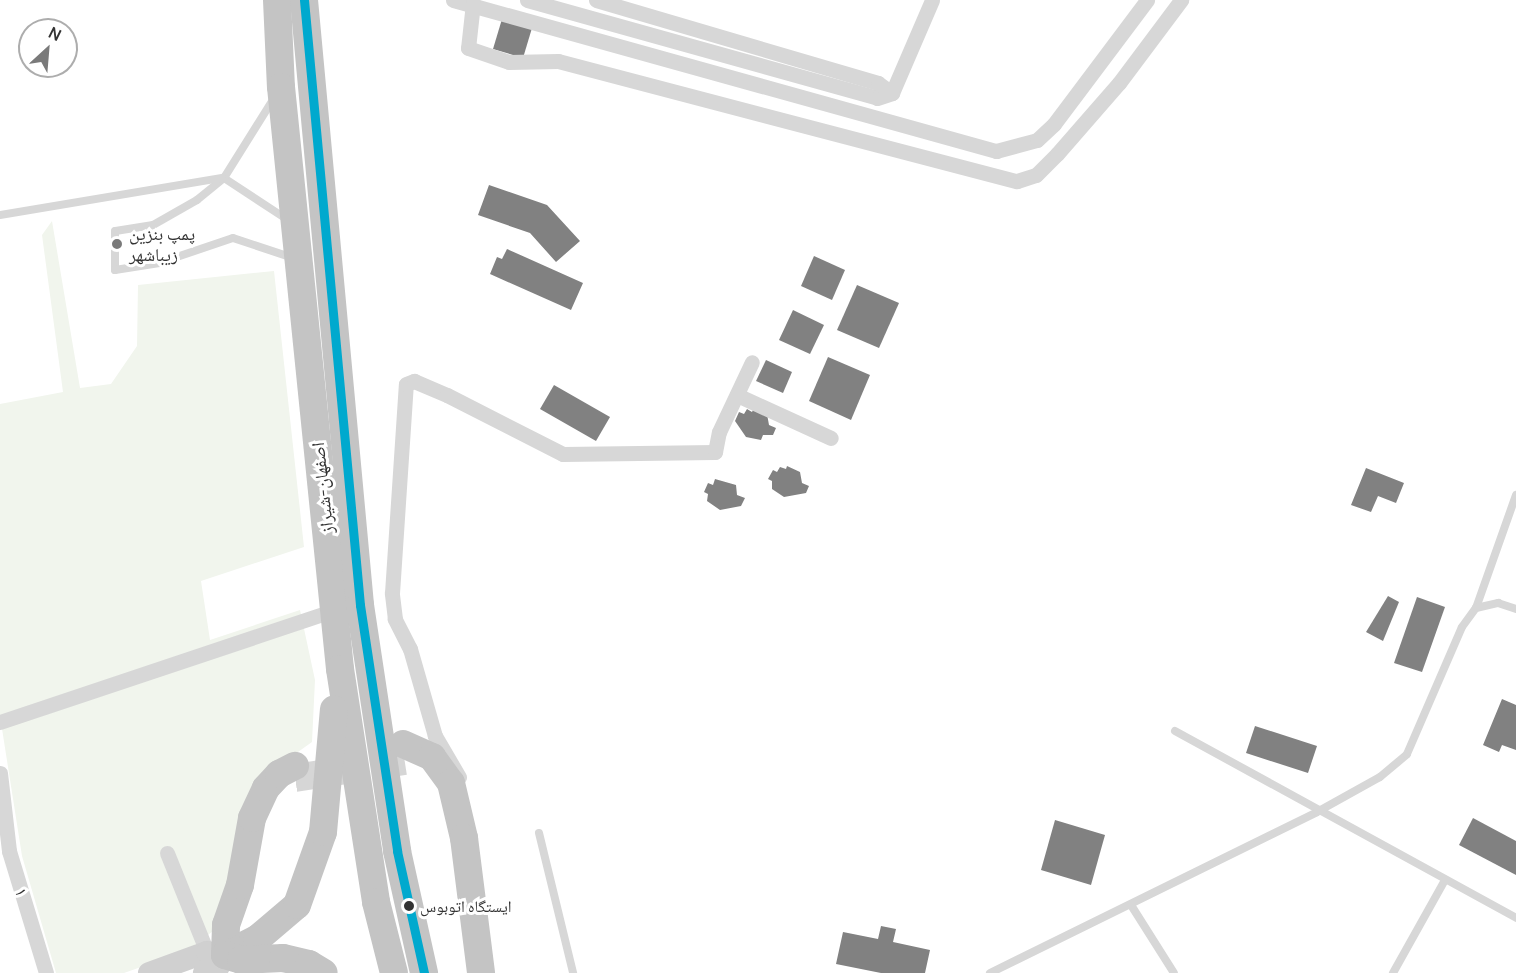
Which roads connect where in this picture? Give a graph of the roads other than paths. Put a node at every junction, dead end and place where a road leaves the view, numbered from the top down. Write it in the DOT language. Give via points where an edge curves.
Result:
graph roads {
  1 [pos="277,0"];
  2 [pos="304,0"];
  3 [pos="453,0"];
  4 [pos="527,0"];
  5 [pos="596,0"];
  6 [pos="932,0"];
  7 [pos="1147,0"];
  8 [pos="1181,0"];
  9 [pos="543,2"];
  10 [pos="473,3"];
  11 [pos="281,87"];
  12 [pos="892,93"];
  13 [pos="224,178"];
  14 [pos="0,215"];
  15 [pos="294,224"];
  16 [pos="297,259"];
  17 [pos="752,362"];
  18 [pos="736,395"];
  19 [pos="831,438"];
  20 [pos="1516,495"];
  21 [pos="1476,608"];
  22 [pos="1516,609"];
  23 [pos="335,610"];
  24 [pos="340,669"];
  25 [pos="0,722"];
  26 [pos="1175,732"];
  27 [pos="295,772"];
  28 [pos="0,773"];
  29 [pos="1317,812"];
  30 [pos="539,832"];
  31 [pos="167,853"];
  32 [pos="1445,880"];
  33 [pos="1131,905"];
  34 [pos="1516,918"];
  35 [pos="212,960"];
  36 [pos="46,973"];
  37 [pos="149,973"];
  38 [pos="324,973"];
  39 [pos="394,973"];
  40 [pos="424,973"];
  41 [pos="470,973"];
  42 [pos="481,973"];
  43 [pos="487,973"];
  44 [pos="573,973"];
  45 [pos="990,973"];
  46 [pos="1174,973"];
  47 [pos="1393,973"];
  1 -- 11 [label="highway, اصفهان-شیراز"];
  2 -- 40 [label="highway" via="360,605 397,852"];
  3 -- 10 [label="street"];
  4 -- 9 [label="street"];
  5 -- 12 [label="street" via="878,83"];
  6 -- 12 [label="street"];
  7 -- 10 [label="street" via="1070,108 1037,140 996,151"];
  8 -- 10 [label="street" via="1119,83 1057,154 1036,175 1017,181 558,61 509,62 468,48"];
  9 -- 12 [label="street" via="877,98"];
  11 -- 13 [label="lane"];
  11 -- 15 [label="highway, اصفهان-شیراز"];
  13 -- 14 [label="lane"];
  13 -- 15 [label="lane"];
  13 -- 16 [label="lane" via="197,200 153,225 115,231 115,270 159,263 233,238"];
  15 -- 16 [label="highway, اصفهان-شیراز"];
  16 -- 23 [label="highway, اصفهان-شیراز"];
  17 -- 18 [label="street"];
  18 -- 19 [label="street"];
  18 -- 43 [label="street" via="719,432 715,452 563,454 447,395 414,381 406,384 392,594 395,619 410,649 435,736 458,775"];
  20 -- 21 [label="lane"];
  21 -- 22 [label="lane" via="1498,603"];
  21 -- 29 [label="lane" via="1462,627 1407,754 1380,777"];
  23 -- 24 [label="highway, اصفهان-شیراز"];
  23 -- 25 [label="street"];
  24 -- 35 [label="highway" via="323,832 297,906 257,939"];
  24 -- 39 [label="highway, اصفهان-شیراز" via="376,902"];
  26 -- 29 [label="lane"];
  27 -- 35 [label="highway" via="271,799 251,897"];
  28 -- 36 [label="street, ۱" via="9,851"];
  29 -- 32 [label="lane"];
  29 -- 33 [label="lane"];
  30 -- 44 [label="lane"];
  31 -- 35 [label="street"];
  32 -- 34 [label="lane"];
  32 -- 47 [label="lane"];
  33 -- 45 [label="lane"];
  33 -- 46 [label="lane"];
  35 -- 37 [label="street"];
  35 -- 38 [label="highway" via="283,958 309,964"];
  41 -- 42 [label="highway" via="445,798 423,768 404,752 432,757 451,783 464,838"];
}
